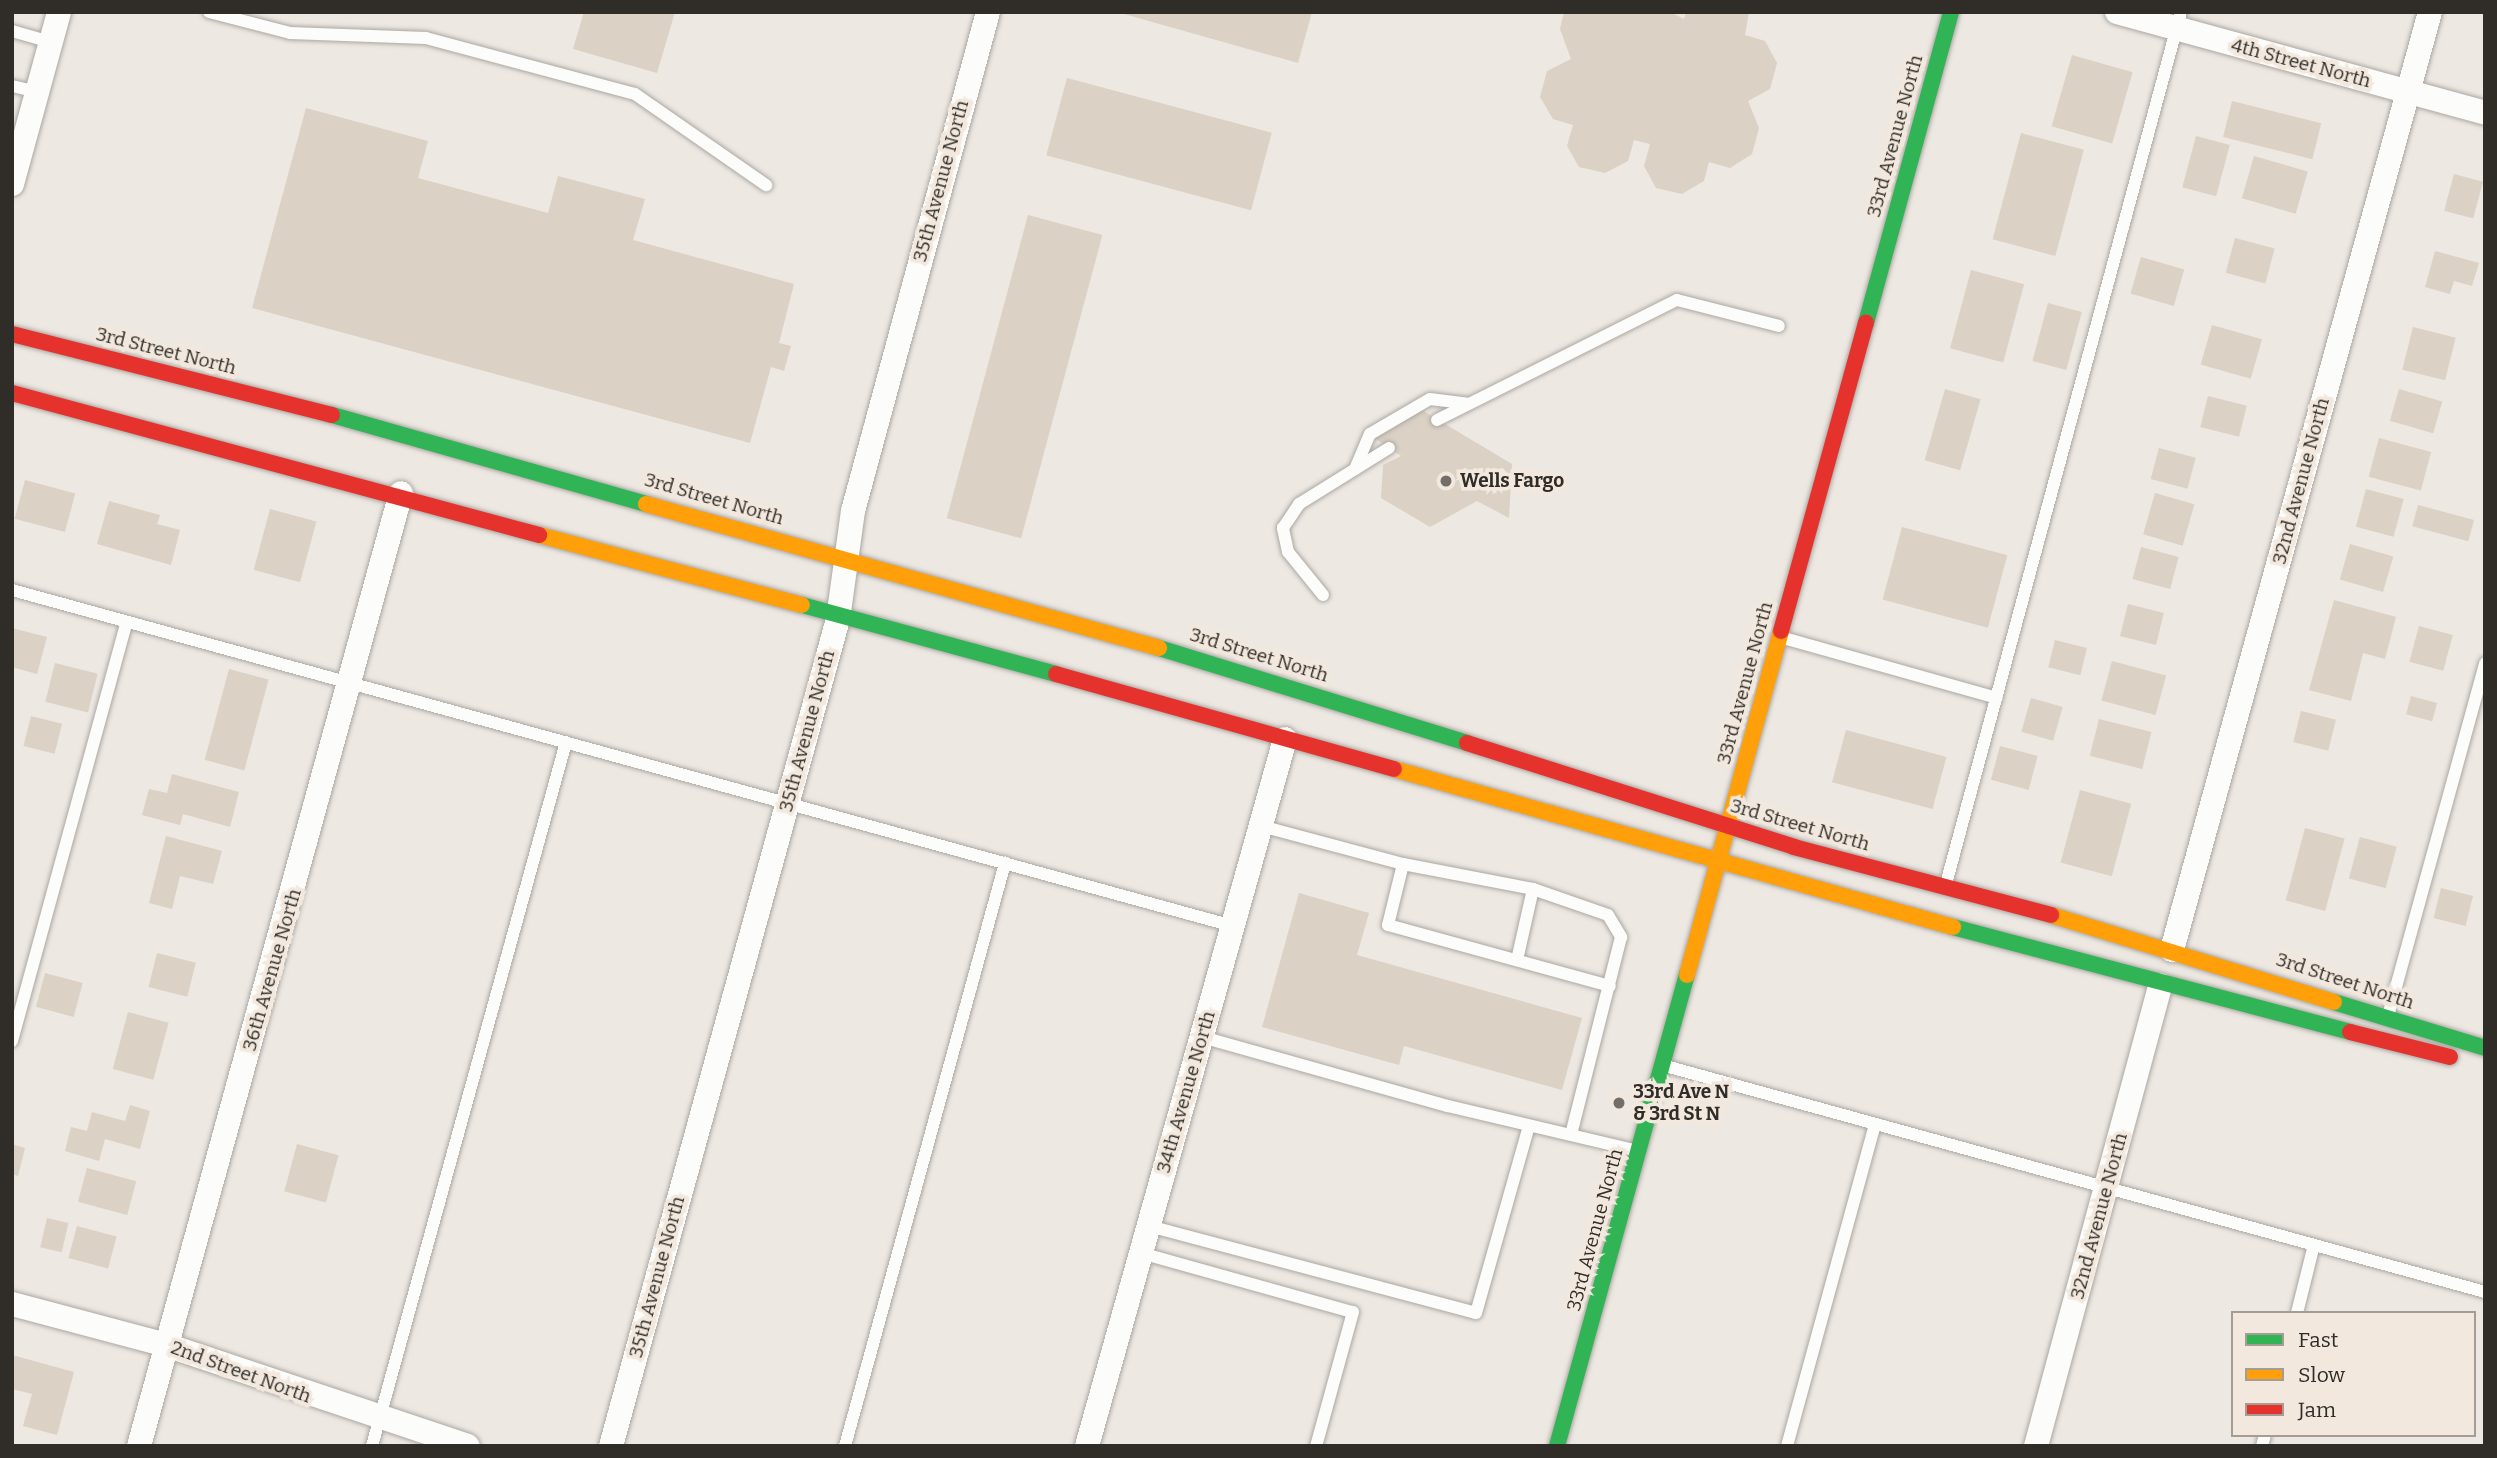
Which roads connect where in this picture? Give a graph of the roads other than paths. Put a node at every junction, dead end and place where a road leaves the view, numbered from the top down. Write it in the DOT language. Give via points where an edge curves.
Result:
graph roads {
  1 [pos="59,12"];
  2 [pos="209,12"];
  3 [pos="988,12"];
  4 [pos="1951,12"];
  5 [pos="2117,12"];
  6 [pos="2430,12"];
  7 [pos="2179,20"];
  8 [pos="12,31"];
  9 [pos="50,42"];
  10 [pos="12,86"];
  11 [pos="37,92"];
  12 [pos="2408,92"];
  13 [pos="2485,113"];
  14 [pos="12,184"];
  15 [pos="766,185"];
  16 [pos="1779,326"];
  17 [pos="12,334"];
  18 [pos="12,393"];
  19 [pos="1468,404"];
  20 [pos="1437,420"];
  21 [pos="1389,448"];
  22 [pos="1355,469"];
  23 [pos="401,493"];
  24 [pos="842,557"];
  25 [pos="12,590"];
  26 [pos="1323,595"];
  27 [pos="838,619"];
  28 [pos="127,622"];
  29 [pos="1780,637"];
  30 [pos="2485,663"];
  31 [pos="353,684"];
  32 [pos="1997,698"];
  33 [pos="1285,739"];
  34 [pos="566,742"];
  35 [pos="787,803"];
  36 [pos="1261,826"];
  37 [pos="1728,826"];
  38 [pos="1717,859"];
  39 [pos="1005,863"];
  40 [pos="1403,864"];
  41 [pos="1945,888"];
  42 [pos="1533,889"];
  43 [pos="1233,926"];
  44 [pos="2172,950"];
  45 [pos="1517,960"];
  46 [pos="2160,985"];
  47 [pos="1610,986"];
  48 [pos="2388,1016"];
  49 [pos="1202,1037"];
  50 [pos="12,1041"];
  51 [pos="2485,1048"];
  52 [pos="1662,1065"];
  53 [pos="2485,1065"];
  54 [pos="1875,1125"];
  55 [pos="1529,1126"];
  56 [pos="1571,1135"];
  57 [pos="1638,1151"];
  58 [pos="2107,1188"];
  59 [pos="1149,1226"];
  60 [pos="2315,1245"];
  61 [pos="1141,1253"];
  62 [pos="2485,1292"];
  63 [pos="12,1304"];
  64 [pos="2298,1311"];
  65 [pos="166,1345"];
  66 [pos="379,1421"];
  67 [pos="139,1446"];
  68 [pos="372,1446"];
  69 [pos="468,1446"];
  70 [pos="611,1446"];
  71 [pos="845,1446"];
  72 [pos="1087,1446"];
  73 [pos="1316,1446"];
  74 [pos="1557,1446"];
  75 [pos="1787,1446"];
  76 [pos="2036,1446"];
  1 -- 9 [label="street"];
  2 -- 15 [label="lane" via="290,33 426,38 635,94"];
  3 -- 24 [label="street, 35th Avenue North"];
  4 -- 29 [label="main road, 33rd Avenue North"];
  5 -- 7 [label="street, 4th Street North"];
  6 -- 12 [label="street, 32nd Avenue North"];
  7 -- 12 [label="street, 4th Street North"];
  7 -- 32 [label="lane"];
  8 -- 9 [label="lane"];
  9 -- 11 [label="street"];
  10 -- 11 [label="lane"];
  11 -- 14 [label="street"];
  12 -- 13 [label="street, 4th Street North"];
  12 -- 44 [label="street, 32nd Avenue North"];
  16 -- 19 [label="lane" via="1677,300"];
  17 -- 24 [label="main road, 3rd Street North" via="282,401"];
  18 -- 23 [label="main road"];
  19 -- 20 [label="lane"];
  19 -- 22 [label="lane" via="1430,399 1370,434"];
  21 -- 22 [label="lane"];
  22 -- 26 [label="lane" via="1299,504 1283,528 1288,552"];
  23 -- 27 [label="main road"];
  23 -- 31 [label="street, 36th Avenue North"];
  24 -- 27 [label="street, 35th Avenue North"];
  24 -- 37 [label="main road, 3rd Street North" via="1237,670"];
  25 -- 28 [label="lane"];
  27 -- 33 [label="main road"];
  27 -- 35 [label="street, 35th Avenue North"];
  28 -- 31 [label="lane"];
  28 -- 50 [label="lane"];
  29 -- 32 [label="lane"];
  29 -- 37 [label="main road, 33rd Avenue North"];
  30 -- 48 [label="lane"];
  31 -- 34 [label="lane"];
  31 -- 65 [label="street, 36th Avenue North"];
  32 -- 41 [label="lane"];
  33 -- 36 [label="street, 34th Avenue North"];
  33 -- 38 [label="main road"];
  34 -- 35 [label="lane"];
  34 -- 66 [label="lane"];
  35 -- 39 [label="lane"];
  35 -- 70 [label="street, 35th Avenue North"];
  36 -- 40 [label="lane"];
  36 -- 43 [label="street, 34th Avenue North"];
  37 -- 38 [label="main road, 33rd Avenue North"];
  37 -- 41 [label="main road, 3rd Street North"];
  38 -- 46 [label="main road"];
  38 -- 52 [label="main road, 33rd Avenue North"];
  39 -- 43 [label="lane"];
  39 -- 71 [label="lane"];
  40 -- 42 [label="lane"];
  40 -- 45 [label="lane" via="1388,925"];
  41 -- 44 [label="main road, 3rd Street North"];
  42 -- 45 [label="lane"];
  42 -- 47 [label="lane" via="1608,915 1621,937"];
  43 -- 49 [label="street, 34th Avenue North"];
  44 -- 48 [label="main road, 3rd Street North"];
  45 -- 47 [label="lane"];
  46 -- 53 [label="main road"];
  46 -- 58 [label="street, 32nd Avenue North"];
  47 -- 56 [label="lane"];
  48 -- 51 [label="main road, 3rd Street North"];
  49 -- 55 [label="lane"];
  49 -- 59 [label="street, 34th Avenue North"];
  52 -- 54 [label="lane"];
  52 -- 57 [label="main road, 33rd Avenue North"];
  54 -- 58 [label="lane"];
  54 -- 75 [label="lane"];
  55 -- 56 [label="lane"];
  55 -- 59 [label="lane" via="1476,1313"];
  56 -- 57 [label="lane"];
  57 -- 74 [label="main road, 33rd Avenue North"];
  58 -- 60 [label="lane"];
  58 -- 76 [label="street, 32nd Avenue North"];
  59 -- 61 [label="street, 34th Avenue North"];
  60 -- 62 [label="lane"];
  60 -- 64 [label="lane"];
  61 -- 72 [label="street, 34th Avenue North"];
  61 -- 73 [label="lane" via="1353,1312"];
  63 -- 65 [label="street, 2nd Street North"];
  65 -- 66 [label="street, 2nd Street North"];
  65 -- 67 [label="street, 36th Avenue North"];
  66 -- 68 [label="lane"];
  66 -- 69 [label="street, 2nd Street North"];
}
